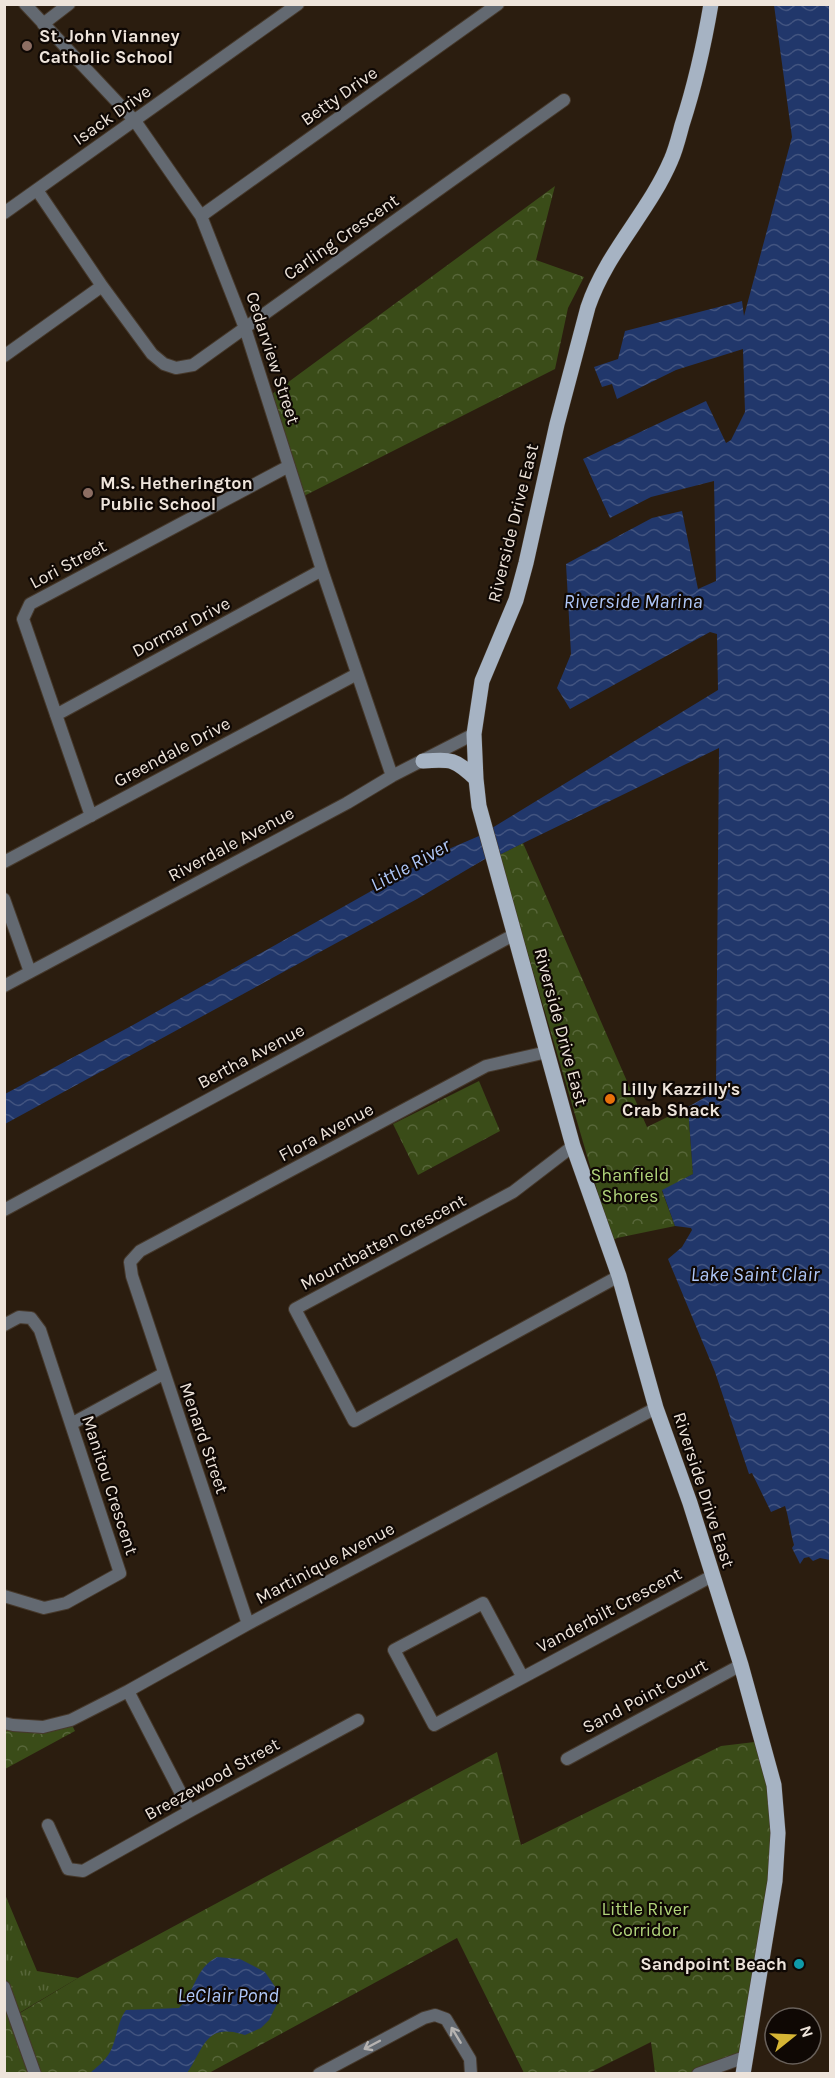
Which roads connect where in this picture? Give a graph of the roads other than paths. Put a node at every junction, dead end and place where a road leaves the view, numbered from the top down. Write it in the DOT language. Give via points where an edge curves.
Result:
graph roads {
  1 [pos="25,4"];
  2 [pos="69,4"];
  3 [pos="298,4"];
  4 [pos="498,4"];
  5 [pos="711,4"];
  6 [pos="43,24"];
  7 [pos="564,100"];
  8 [pos="135,121"];
  9 [pos="37,190"];
  10 [pos="4,213"];
  11 [pos="201,216"];
  12 [pos="102,286"];
  13 [pos="245,328"];
  14 [pos="4,356"];
  15 [pos="549,461"];
  16 [pos="289,466"];
  17 [pos="521,549"];
  18 [pos="322,570"];
  19 [pos="357,674"];
  20 [pos="56,715"];
  21 [pos="474,734"];
  22 [pos="423,761"];
  23 [pos="392,776"];
  24 [pos="476,779"];
  25 [pos="91,816"];
  26 [pos="4,862"];
  27 [pos="4,899"];
  28 [pos="515,934"];
  29 [pos="30,972"];
  30 [pos="4,986"];
  31 [pos="547,1052"];
  32 [pos="573,1146"];
  33 [pos="4,1210"];
  34 [pos="130,1262"];
  35 [pos="618,1276"];
  36 [pos="4,1325"];
  37 [pos="163,1374"];
  38 [pos="656,1408"];
  39 [pos="70,1424"];
  40 [pos="712,1576"];
  41 [pos="4,1596"];
  42 [pos="248,1624"];
  43 [pos="741,1665"];
  44 [pos="522,1677"];
  45 [pos="128,1691"];
  46 [pos="358,1720"];
  47 [pos="4,1722"];
  48 [pos="567,1759"];
  49 [pos="190,1811"];
  50 [pos="48,1825"];
  51 [pos="4,1987"];
  52 [pos="745,2057"];
  53 [pos="35,2073"];
  54 [pos="319,2073"];
  55 [pos="471,2073"];
  56 [pos="698,2073"];
  57 [pos="743,2073"];
  1 -- 6 [label="street, Cedarview Street"];
  2 -- 6 [label="street"];
  3 -- 8 [label="street, Isack Drive"];
  4 -- 11 [label="street, Betty Drive"];
  5 -- 15 [label="main road, Riverside Drive East" via="702,56 672,159 593,291"];
  6 -- 8 [label="street, Cedarview Street"];
  7 -- 13 [label="street, Carling Crescent"];
  8 -- 9 [label="street, Isack Drive"];
  8 -- 11 [label="street, Cedarview Street"];
  9 -- 10 [label="street, Isack Drive"];
  9 -- 12 [label="street, Carling Crescent"];
  11 -- 13 [label="street, Cedarview Street"];
  12 -- 13 [label="street, Carling Crescent" via="152,354 176,368 192,365"];
  12 -- 14 [label="street"];
  13 -- 16 [label="street, Cedarview Street"];
  15 -- 17 [label="main road" via="532,500"];
  15 -- 21 [label="main road, Riverside Drive East" via="516,600 482,681"];
  16 -- 18 [label="street, Cedarview Street"];
  16 -- 20 [label="street, Lori Street" via="30,604 23,619"];
  18 -- 19 [label="street, Cedarview Street"];
  18 -- 20 [label="street, Dormar Drive"];
  19 -- 23 [label="street, Cedarview Street"];
  19 -- 25 [label="street, Greendale Drive"];
  20 -- 25 [label="street, Lori Street"];
  21 -- 22 [label="street, Riverdale Avenue"];
  21 -- 24 [label="main road, Riverside Drive East"];
  22 -- 23 [label="street, Riverdale Avenue"];
  22 -- 24 [label="main road" via="449,759"];
  23 -- 29 [label="street, Riverdale Avenue"];
  24 -- 28 [label="main road, Riverside Drive East" via="479,806"];
  25 -- 26 [label="street, Greendale Drive"];
  27 -- 29 [label="street"];
  28 -- 31 [label="main road, Riverside Drive East"];
  28 -- 33 [label="street, Bertha Avenue"];
  29 -- 30 [label="street, Riverdale Avenue"];
  31 -- 32 [label="main road, Riverside Drive East"];
  31 -- 34 [label="street, Flora Avenue" via="486,1066 140,1251"];
  32 -- 35 [label="main road, Riverside Drive East"];
  32 -- 35 [label="street, Mountbatten Crescent" via="513,1192 295,1309 354,1421"];
  34 -- 37 [label="street, Menard Street"];
  35 -- 38 [label="main road, Riverside Drive East"];
  36 -- 39 [label="street, Manitou Crescent" via="19,1317 31,1318 40,1330"];
  37 -- 39 [label="street"];
  37 -- 42 [label="street, Menard Street"];
  38 -- 40 [label="main road, Riverside Drive East"];
  38 -- 42 [label="street, Martinique Avenue"];
  39 -- 41 [label="street, Manitou Crescent" via="120,1573 66,1603 44,1608"];
  40 -- 43 [label="main road, Riverside Drive East"];
  40 -- 44 [label="street, Vanderbilt Crescent"];
  42 -- 45 [label="street, Martinique Avenue"];
  43 -- 48 [label="street, Sand Point Court"];
  43 -- 52 [label="main road, Riverside Drive East" via="774,1785 778,1833 772,1901"];
  44 -- 44 [label="street, Vanderbilt Crescent" via="483,1603 394,1650 434,1725"];
  45 -- 47 [label="street, Martinique Avenue" via="71,1720 43,1726"];
  45 -- 49 [label="street"];
  46 -- 49 [label="street, Breezewood Street"];
  49 -- 50 [label="street, Breezewood Street" via="83,1871 68,1869"];
  51 -- 53 [label="street"];
  52 -- 56 [label="street"];
  52 -- 57 [label="main road, Riverside Drive East"];
  55 -- 54 [label="street, one-way" via="470,2059 446,2019 435,2015"];
}
